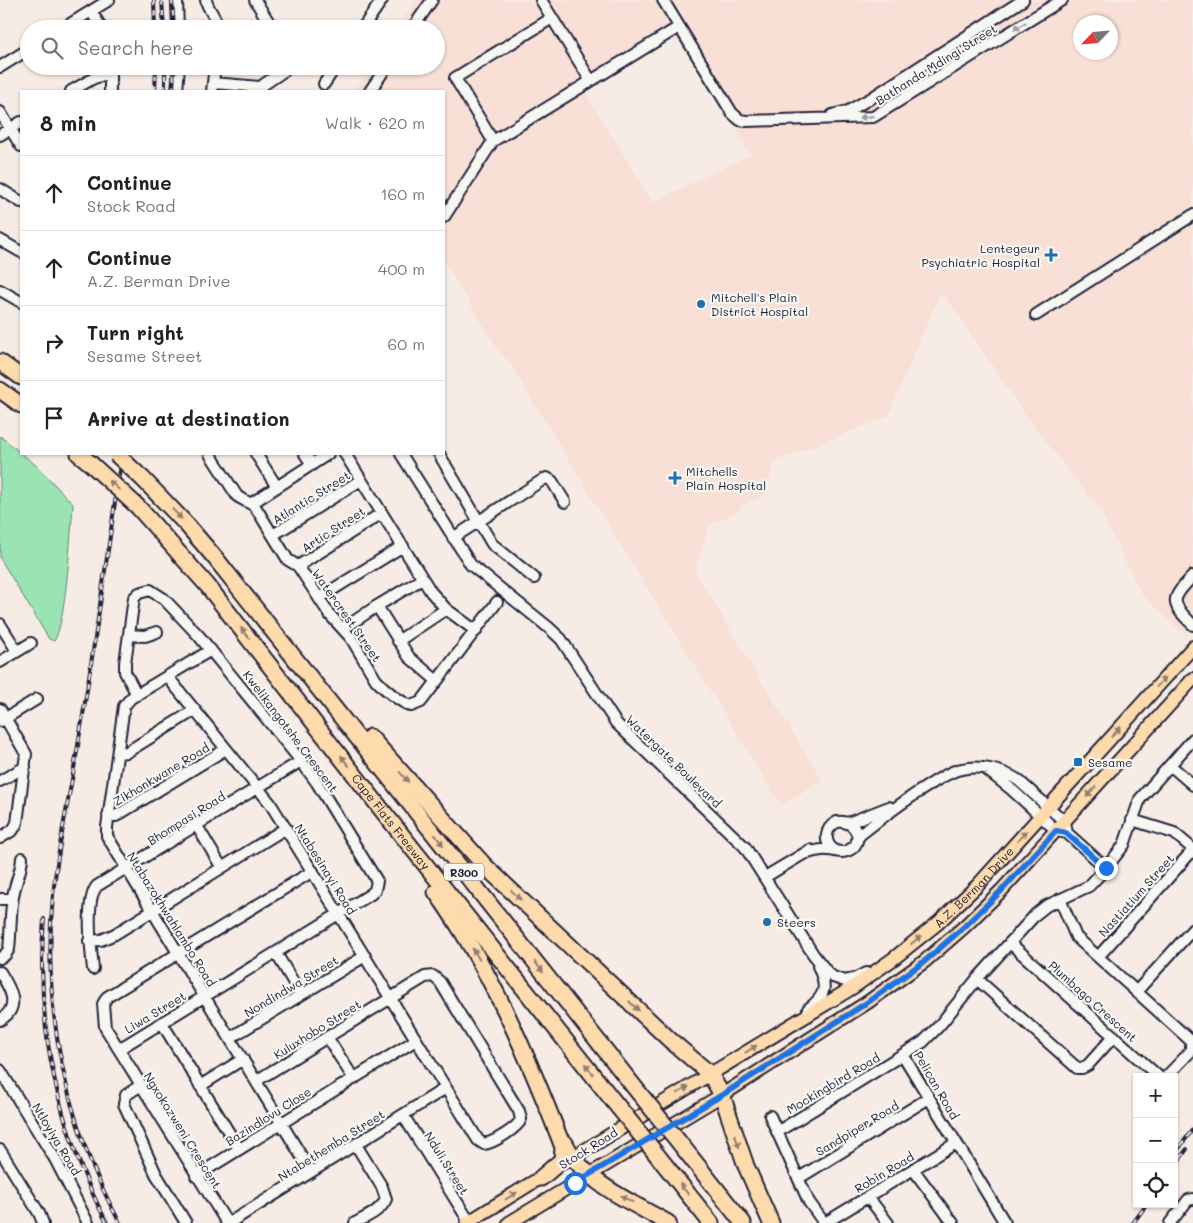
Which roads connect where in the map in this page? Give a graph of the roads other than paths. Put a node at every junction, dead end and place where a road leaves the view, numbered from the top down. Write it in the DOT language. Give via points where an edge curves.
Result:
graph roads {
  1 [pos="109,0"];
  2 [pos="177,0"];
  3 [pos="206,0"];
  4 [pos="255,0"];
  5 [pos="382,0"];
  6 [pos="432,0"];
  7 [pos="541,0"];
  8 [pos="663,0"];
  9 [pos="1023,0"];
  10 [pos="1058,1"];
  11 [pos="91,11"];
  12 [pos="552,18"];
  13 [pos="76,20"];
  14 [pos="96,20"];
  15 [pos="178,20"];
  16 [pos="216,20"];
  17 [pos="267,20"];
  18 [pos="368,20"];
  19 [pos="418,20"];
  20 [pos="679,27"];
  21 [pos="20,55"];
  22 [pos="0,67"];
  23 [pos="106,75"];
  24 [pos="110,75"];
  25 [pos="178,75"];
  26 [pos="278,75"];
  27 [pos="330,75"];
  28 [pos="381,75"];
  29 [pos="591,81"];
  30 [pos="324,84"];
  31 [pos="213,87"];
  32 [pos="73,90"];
  33 [pos="110,90"];
  34 [pos="177,90"];
  35 [pos="371,90"];
  36 [pos="0,112"];
  37 [pos="821,118"];
  38 [pos="20,123"];
  39 [pos="10,129"];
  40 [pos="0,135"];
  41 [pos="493,141"];
  42 [pos="20,144"];
  43 [pos="0,189"];
  44 [pos="20,201"];
  45 [pos="1193,215"];
  46 [pos="445,216"];
  47 [pos="0,240"];
  48 [pos="20,251"];
  49 [pos="0,290"];
  50 [pos="20,301"];
  51 [pos="1036,315"];
  52 [pos="0,362"];
  53 [pos="20,376"];
  54 [pos="0,390"];
  55 [pos="20,405"];
  56 [pos="117,455"];
  57 [pos="211,455"];
  58 [pos="257,455"];
  59 [pos="306,455"];
  60 [pos="327,455"];
  61 [pos="346,455"];
  62 [pos="401,455"];
  63 [pos="441,455"];
  64 [pos="85,458"];
  65 [pos="312,465"];
  66 [pos="362,480"];
  67 [pos="277,487"];
  68 [pos="565,502"];
  69 [pos="252,503"];
  70 [pos="382,513"];
  71 [pos="479,520"];
  72 [pos="273,535"];
  73 [pos="452,538"];
  74 [pos="403,546"];
  75 [pos="298,566"];
  76 [pos="1193,576"];
  77 [pos="534,578"];
  78 [pos="422,579"];
  79 [pos="319,598"];
  80 [pos="497,602"];
  81 [pos="377,606"];
  82 [pos="446,609"];
  83 [pos="0,624"];
  84 [pos="1193,625"];
  85 [pos="344,629"];
  86 [pos="476,631"];
  87 [pos="157,632"];
  88 [pos="129,636"];
  89 [pos="398,640"];
  90 [pos="31,643"];
  91 [pos="1193,647"];
  92 [pos="211,650"];
  93 [pos="17,651"];
  94 [pos="289,651"];
  95 [pos="0,662"];
  96 [pos="167,676"];
  97 [pos="1193,679"];
  98 [pos="437,681"];
  99 [pos="138,694"];
  100 [pos="37,699"];
  101 [pos="195,710"];
  102 [pos="2,716"];
  103 [pos="1193,739"];
  104 [pos="226,749"];
  105 [pos="118,753"];
  106 [pos="301,761"];
  107 [pos="1170,765"];
  108 [pos="25,767"];
  109 [pos="0,781"];
  110 [pos="1193,785"];
  111 [pos="259,788"];
  112 [pos="900,803"];
  113 [pos="1044,812"];
  114 [pos="385,814"];
  115 [pos="108,816"];
  116 [pos="1132,820"];
  117 [pos="848,823"];
  118 [pos="197,826"];
  119 [pos="286,828"];
  120 [pos="1063,828"];
  121 [pos="0,838"];
  122 [pos="826,838"];
  123 [pos="857,839"];
  124 [pos="1193,849"];
  125 [pos="834,850"];
  126 [pos="804,854"];
  127 [pos="22,858"];
  128 [pos="222,868"];
  129 [pos="1106,868"];
  130 [pos="126,869"];
  131 [pos="313,871"];
  132 [pos="765,876"];
  133 [pos="12,898"];
  134 [pos="0,899"];
  135 [pos="1060,899"];
  136 [pos="152,911"];
  137 [pos="339,914"];
  138 [pos="1193,929"];
  139 [pos="90,941"];
  140 [pos="1010,943"];
  141 [pos="276,953"];
  142 [pos="179,954"];
  143 [pos="813,954"];
  144 [pos="365,956"];
  145 [pos="1098,957"];
  146 [pos="0,958"];
  147 [pos="893,959"];
  148 [pos="93,969"];
  149 [pos="0,972"];
  150 [pos="977,979"];
  151 [pos="1136,992"];
  152 [pos="301,995"];
  153 [pos="205,996"];
  154 [pos="390,998"];
  155 [pos="0,1020"];
  156 [pos="162,1023"];
  157 [pos="513,1030"];
  158 [pos="771,1036"];
  159 [pos="1114,1036"];
  160 [pos="327,1037"];
  161 [pos="230,1038"];
  162 [pos="416,1040"];
  163 [pos="119,1049"];
  164 [pos="903,1055"];
  165 [pos="243,1059"];
  166 [pos="0,1070"];
  167 [pos="1155,1073"];
  168 [pos="1170,1073"];
  169 [pos="710,1074"];
  170 [pos="354,1079"];
  171 [pos="256,1081"];
  172 [pos="141,1085"];
  173 [pos="200,1086"];
  174 [pos="446,1088"];
  175 [pos="722,1095"];
  176 [pos="929,1098"];
  177 [pos="403,1115"];
  178 [pos="686,1116"];
  179 [pos="770,1116"];
  180 [pos="282,1123"];
  181 [pos="777,1132"];
  182 [pos="956,1143"];
  183 [pos="356,1144"];
  184 [pos="239,1149"];
  185 [pos="0,1150"];
  186 [pos="572,1158"];
  187 [pos="913,1169"];
  188 [pos="311,1172"];
  189 [pos="588,1175"];
  190 [pos="196,1176"];
  191 [pos="541,1178"];
  192 [pos="798,1178"];
  193 [pos="868,1197"];
  194 [pos="1193,1199"];
  195 [pos="469,1222"];
  196 [pos="43,1223"];
  197 [pos="88,1223"];
  198 [pos="186,1223"];
  199 [pos="228,1223"];
  200 [pos="355,1223"];
  201 [pos="509,1223"];
  202 [pos="668,1223"];
  203 [pos="711,1223"];
  204 [pos="743,1223"];
  205 [pos="771,1223"];
  206 [pos="824,1223"];
  207 [pos="888,1223"];
  208 [pos="953,1223"];
  209 [pos="1005,1223"];
  210 [pos="1170,1223"];
  1 -- 11 [label="street"];
  2 -- 15 [label="street"];
  3 -- 16 [label="street"];
  4 -- 17 [label="street"];
  5 -- 18 [label="street"];
  6 -- 19 [label="street"];
  7 -- 12 [label="street"];
  8 -- 20 [label="street, Bathanda Mdingi Street"];
  9 -- 37 [label="street, Bathanda Mdingi Street" via="873,97 848,111"];
  10 -- 37 [label="street, Bathanda Mdingi Street, one-way" via="880,114 864,118"];
  11 -- 13 [label="street"];
  11 -- 14 [label="street"];
  12 -- 29 [label="street"];
  12 -- 41 [label="street" via="455,78"];
  20 -- 29 [label="street"];
  20 -- 37 [label="street, Bathanda Mdingi Street" via="737,118 746,121"];
  21 -- 22 [label="street"];
  23 -- 32 [label="street"];
  24 -- 33 [label="street"];
  25 -- 34 [label="street"];
  26 -- 31 [label="street" via="260,87"];
  27 -- 30 [label="street"];
  28 -- 35 [label="street"];
  29 -- 41 [label="street"];
  36 -- 39 [label="street"];
  38 -- 39 [label="street"];
  39 -- 40 [label="street"];
  39 -- 42 [label="street"];
  41 -- 46 [label="street"];
  43 -- 44 [label="street"];
  45 -- 51 [label="street"];
  47 -- 48 [label="street"];
  49 -- 50 [label="street"];
  52 -- 53 [label="highway"];
  54 -- 55 [label="highway"];
  56 -- 94 [label="highway, Cape Flats Freeway / R300, one-way, bridge" via="192,532"];
  57 -- 69 [label="street, Watercrest Street" via="237,496"];
  58 -- 67 [label="street"];
  59 -- 65 [label="street"];
  60 -- 65 [label="street"];
  61 -- 66 [label="street"];
  62 -- 73 [label="street, Watergate Boulevard"];
  63 -- 71 [label="street"];
  114 -- 64 [label="highway, Cape Flats Freeway / R300, one-way, bridge" via="207,585 138,507"];
  65 -- 67 [label="street"];
  66 -- 70 [label="street"];
  66 -- 72 [label="street, Atlantic Street"];
  67 -- 69 [label="street"];
  68 -- 71 [label="street" via="547,478"];
  69 -- 72 [label="street, Watercrest Street"];
  70 -- 74 [label="street"];
  70 -- 75 [label="street, Artic Street"];
  71 -- 73 [label="street"];
  71 -- 77 [label="street" via="496,549"];
  72 -- 75 [label="street, Watercrest Street" via="288,560"];
  73 -- 132 [label="street, Watergate Boulevard" via="471,565 561,639 616,723 745,847"];
  74 -- 78 [label="street"];
  74 -- 79 [label="street"];
  75 -- 79 [label="street, Watercrest Street"];
  76 -- 84 [label="street" via="1178,592 1175,602"];
  78 -- 81 [label="street"];
  78 -- 82 [label="street"];
  79 -- 85 [label="street, Watercrest Street" via="335,623"];
  80 -- 86 [label="street, Watercrest Street"];
  81 -- 85 [label="street"];
  81 -- 89 [label="street"];
  82 -- 86 [label="street"];
  82 -- 89 [label="street"];
  83 -- 93 [label="street"];
  85 -- 98 [label="street, Watercrest Street" via="376,680 406,704 418,704"];
  86 -- 98 [label="street, Watercrest Street"];
  87 -- 88 [label="street"];
  88 -- 92 [label="street, Kwelikangotshe Crescent" via="134,598 150,590 164,599"];
  88 -- 99 [label="street" via="125,672"];
  89 -- 98 [label="street" via="409,657"];
  90 -- 93 [label="street"];
  113 -- 91 [label="main road, A.Z. Berman Drive, one-way"];
  92 -- 96 [label="street"];
  92 -- 106 [label="street, Kwelikangotshe Crescent"];
  93 -- 95 [label="street"];
  94 -- 169 [label="highway, one-way" via="318,677 485,866"];
  94 -- 204 [label="highway, Cape Flats Freeway / R300, one-way, bridge"];
  96 -- 99 [label="street, Ntabazokhwahlambo Road"];
  96 -- 101 [label="street, Ntabesinayi Road"];
  97 -- 120 [label="main road, A.Z. Berman Drive, one-way"];
  99 -- 105 [label="street, Ntabazokhwahlambo Road" via="128,700 124,708"];
  100 -- 102 [label="street"];
  101 -- 104 [label="street, Ntabesinayi Road"];
  101 -- 105 [label="street" via="127,752"];
  102 -- 108 [label="street" via="25,751"];
  103 -- 107 [label="street, Pelican Road"];
  104 -- 111 [label="street, Ntabesinayi Road"];
  104 -- 115 [label="street, Zikhonkwane Road" via="116,816"];
  105 -- 115 [label="street, Ntabazokhwahlambo Road"];
  106 -- 111 [label="street, Bhompasi Road"];
  106 -- 137 [label="street, Kwelikangotshe Crescent" via="377,881 376,890"];
  107 -- 110 [label="street"];
  107 -- 116 [label="street, Pelican Road" via="1140,799"];
  108 -- 109 [label="street"];
  108 -- 121 [label="street" via="17,823 13,830"];
  111 -- 118 [label="street, Bhompasi Road"];
  111 -- 119 [label="street, Ntabesinayi Road"];
  112 -- 113 [label="street" via="952,771 963,768 987,770"];
  112 -- 117 [label="street"];
  112 -- 123 [label="street"];
  113 -- 120 [label="street"];
  147 -- 113 [label="main road, A.Z. Berman Drive, one-way" via="953,910"];
  157 -- 114 [label="highway, one-way" via="475,952 395,835"];
  203 -- 114 [label="highway, Cape Flats Freeway / R300, one-way, bridge"];
  115 -- 130 [label="street, Ntabazokhwahlambo Road" via="107,836"];
  116 -- 124 [label="street" via="1174,833"];
  116 -- 129 [label="street, Pelican Road" via="1122,849"];
  117 -- 122 [label="street" via="832,824"];
  117 -- 123 [label="street" via="855,830"];
  118 -- 128 [label="street"];
  118 -- 130 [label="street, Bhompasi Road"];
  119 -- 128 [label="street"];
  119 -- 131 [label="street, Ntabesinayi Road"];
  120 -- 129 [label="street"];
  120 -- 175 [label="main road, A.Z. Berman Drive" via="964,927 925,961 868,1002"];
  122 -- 125 [label="street"];
  122 -- 126 [label="street"];
  123 -- 125 [label="street" via="849,851"];
  124 -- 145 [label="street, Nastiatium Street"];
  125 -- 126 [label="street"];
  126 -- 132 [label="street"];
  127 -- 133 [label="street"];
  128 -- 136 [label="street"];
  129 -- 135 [label="street, Pelican Road" via="1089,886"];
  130 -- 136 [label="street, Ntabazokhwahlambo Road"];
  130 -- 139 [label="street, Bhompasi Road" via="93,890"];
  131 -- 137 [label="street, Ntabesinayi Road"];
  131 -- 142 [label="street"];
  132 -- 143 [label="street, Watergate Boulevard"];
  133 -- 134 [label="street"];
  133 -- 146 [label="street" via="9,949"];
  135 -- 140 [label="street, Pelican Road" via="1041,909"];
  135 -- 145 [label="street" via="1076,937"];
  136 -- 139 [label="street" via="108,938"];
  136 -- 142 [label="street, Ntabazokhwahlambo Road"];
  137 -- 141 [label="street, Liwa Street"];
  137 -- 144 [label="street, Ntabesinayi Road"];
  138 -- 151 [label="street"];
  139 -- 148 [label="street, Bhompasi Road"];
  140 -- 150 [label="street, Pelican Road"];
  140 -- 159 [label="street, Plumbago Crescent"];
  141 -- 152 [label="street"];
  141 -- 153 [label="street, Liwa Street"];
  142 -- 153 [label="street, Ntabazokhwahlambo Road"];
  142 -- 163 [label="street, Ngxokozweni Crescent" via="104,1001 105,1027"];
  143 -- 147 [label="street, Watergate Boulevard" via="833,977 845,981"];
  143 -- 158 [label="street, Watergate Boulevard" via="824,980 822,997"];
  144 -- 152 [label="street, Nondindwa Street"];
  144 -- 154 [label="street, Ntabesinayi Road"];
  145 -- 151 [label="street"];
  147 -- 158 [label="main road, A.Z. Berman Drive" via="852,988"];
  149 -- 155 [label="street" via="12,998 10,1012"];
  150 -- 159 [label="street" via="1077,1068 1088,1065"];
  150 -- 164 [label="street, Pelican Road" via="926,1040"];
  151 -- 168 [label="street" via="1191,1041 1190,1051"];
  152 -- 161 [label="street, Nondindwa Street"];
  153 -- 156 [label="street, Liwa Street"];
  153 -- 161 [label="street, Ntabazokhwahlambo Road"];
  154 -- 160 [label="street, Kuluxhobo Street"];
  154 -- 162 [label="street, Ntabesinayi Road"];
  154 -- 174 [label="street, Kuluxhobo Street" via="424,977 436,978 522,1119 484,1144 478,1140"];
  156 -- 163 [label="street, Liwa Street"];
  156 -- 173 [label="street"];
  157 -- 186 [label="highway"];
  157 -- 191 [label="highway" via="563,1147 562,1160"];
  169 -- 158 [label="main road, A.Z. Berman Drive, one-way"];
  159 -- 167 [label="street, Plumbago Crescent"];
  160 -- 170 [label="street"];
  160 -- 171 [label="street, Kuluxhobo Street"];
  161 -- 165 [label="street, Ntabazokhwahlambo Road"];
  162 -- 170 [label="street, Bazindlovu Close"];
  162 -- 174 [label="street, Ntabesinayi Road"];
  163 -- 172 [label="street, Ngxokozweni Crescent"];
  164 -- 176 [label="street, Pelican Road"];
  164 -- 181 [label="street, Mockingbird Road"];
  165 -- 171 [label="street, Ntabazokhwahlambo Road"];
  165 -- 173 [label="street"];
  166 -- 197 [label="street, Ntloyiya Road" via="55,1159"];
  169 -- 175 [label="highway"];
  186 -- 169 [label="main road, Stock Road, one-way"];
  170 -- 180 [label="street, Bazindlovu Close"];
  171 -- 180 [label="street, Ntabazokhwahlambo Road"];
  172 -- 190 [label="street, Ngxokozweni Crescent"];
  172 -- 198 [label="street" via="126,1094 124,1104 156,1174"];
  173 -- 184 [label="street"];
  174 -- 177 [label="street, Ntabethemba Street"];
  175 -- 178 [label="main road, Stock Road"];
  175 -- 205 [label="highway, one-way" via="746,1166"];
  176 -- 182 [label="street, Pelican Road"];
  176 -- 192 [label="street, Sandpiper Road"];
  177 -- 183 [label="street, Ntabethemba Street"];
  177 -- 195 [label="street, Nduli Street"];
  178 -- 186 [label="main road" via="652,1130 590,1164"];
  178 -- 189 [label="main road, Stock Road"];
  179 -- 181 [label="street, Mockingbird Road"];
  180 -- 184 [label="street, Bazindlovu Close"];
  180 -- 188 [label="street, Ntabazokhwahlambo Road"];
  181 -- 192 [label="street, Mockingbird Road"];
  182 -- 187 [label="street, Robin Road"];
  182 -- 209 [label="street"];
  183 -- 188 [label="street, Ntabethemba Street"];
  183 -- 200 [label="street" via="382,1186 386,1199 378,1209"];
  184 -- 190 [label="street, Bazindlovu Close"];
  185 -- 196 [label="street"];
  186 -- 189 [label="highway"];
  186 -- 191 [label="main road, Stock Road"];
  187 -- 193 [label="street, Robin Road"];
  187 -- 208 [label="street"];
  188 -- 199 [label="street, Ntabethemba Street"];
  189 -- 201 [label="main road, Stock Road"];
  202 -- 189 [label="highway, one-way"];
  190 -- 199 [label="street, Ngxokozweni Crescent"];
  195 -- 191 [label="main road, Stock Road, one-way"];
  192 -- 206 [label="street, Mockingbird Road"];
  193 -- 206 [label="street, Robin Road"];
  193 -- 207 [label="street"];
  194 -- 210 [label="street" via="1188,1200"];
}
